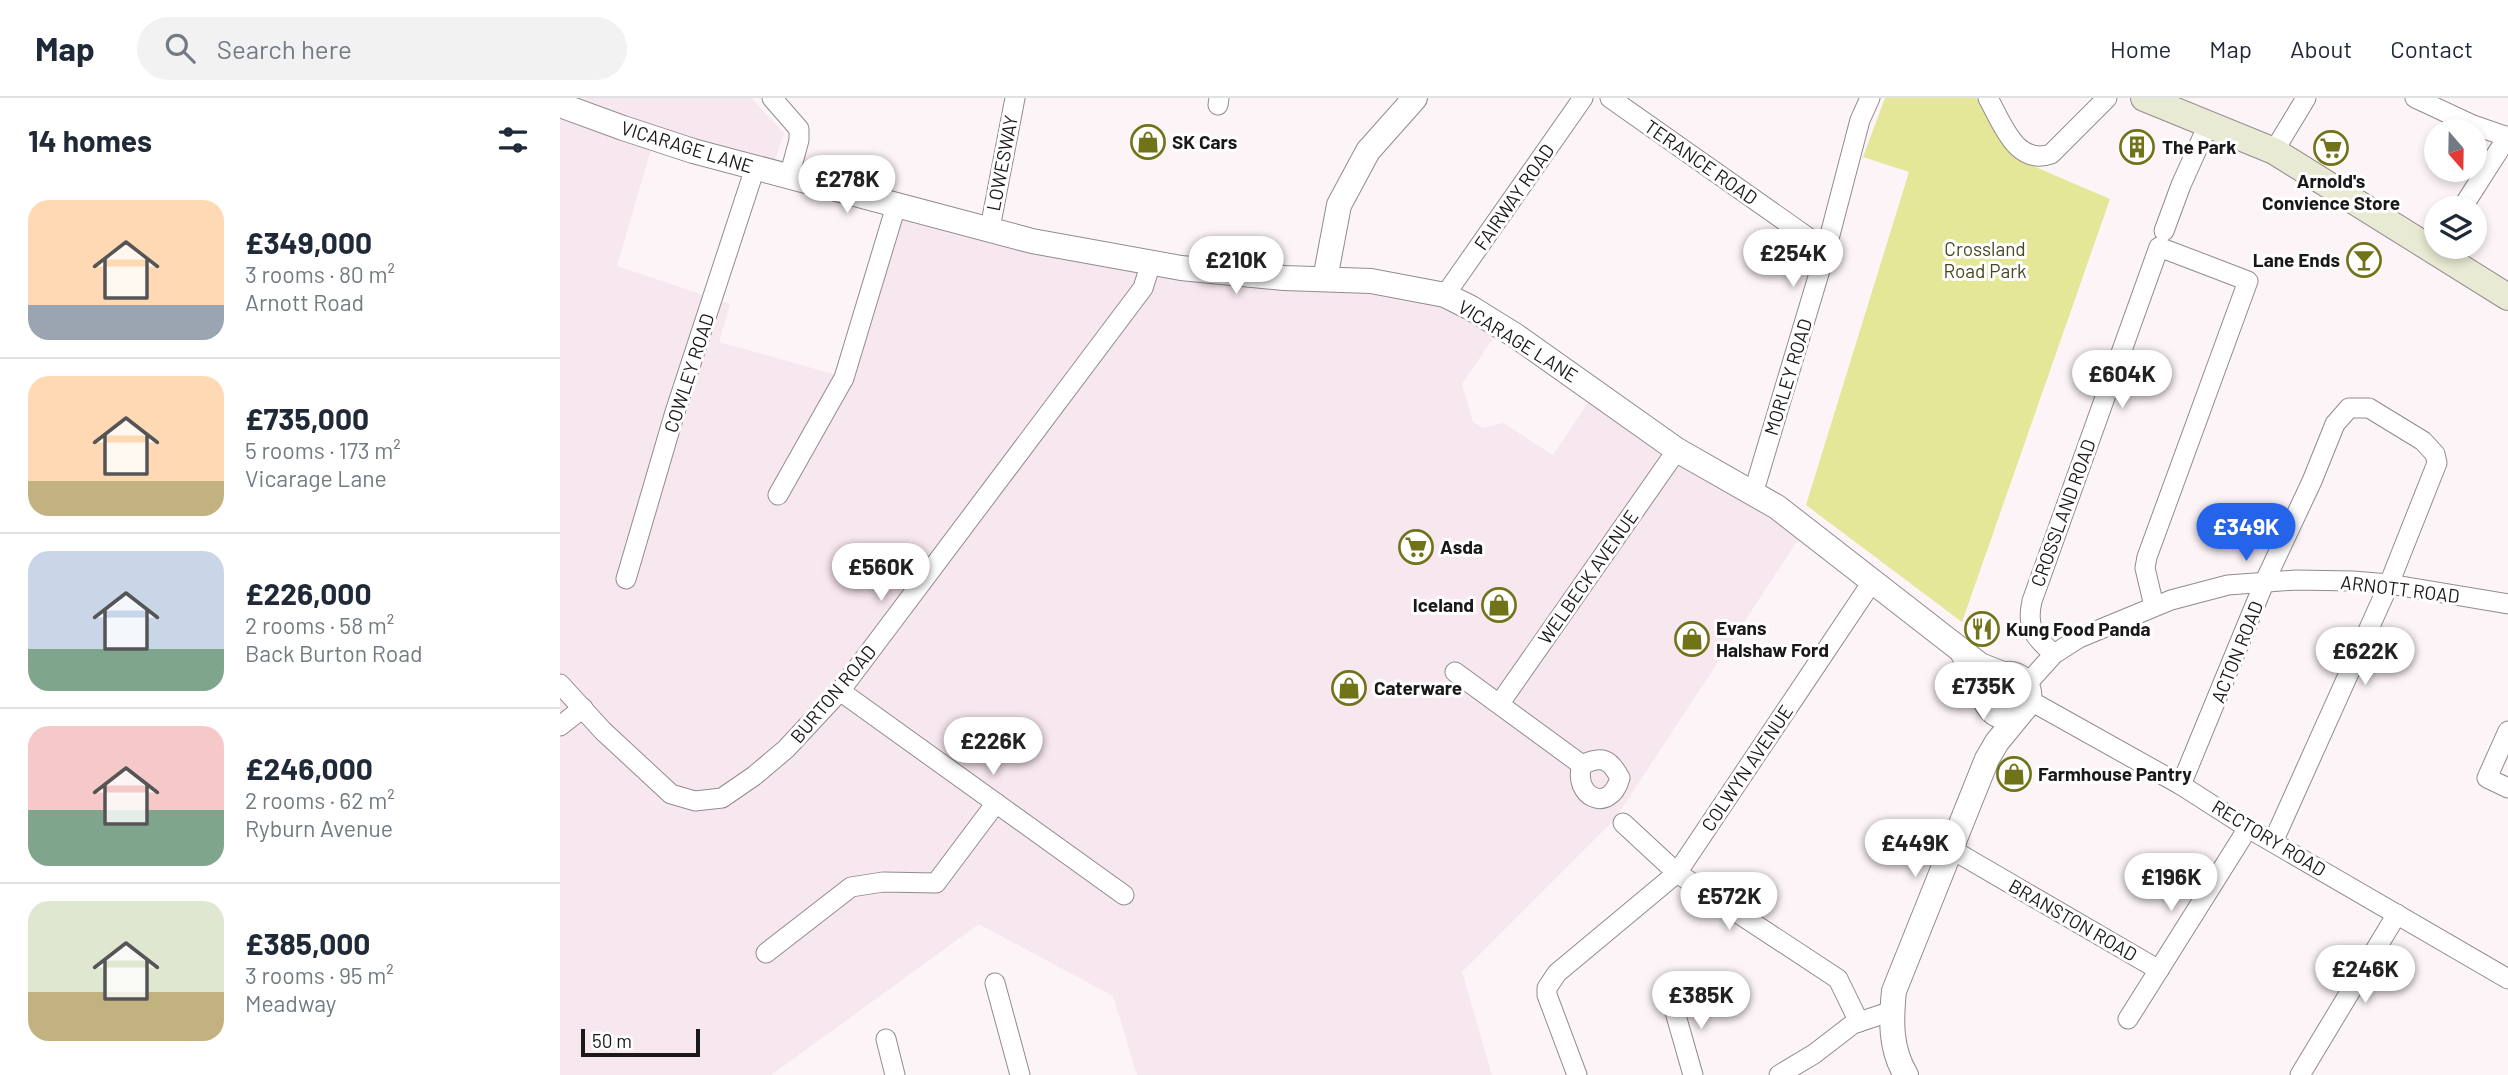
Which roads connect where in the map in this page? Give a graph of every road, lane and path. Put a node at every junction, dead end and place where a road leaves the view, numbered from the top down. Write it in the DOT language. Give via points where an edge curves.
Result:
graph roads {
  1 [pos="772,98"];
  2 [pos="1015,98"];
  3 [pos="1415,98"];
  4 [pos="1583,98"];
  5 [pos="1610,98"];
  6 [pos="1870,98"];
  7 [pos="1988,98"];
  8 [pos="2107,98"];
  9 [pos="2144,98"];
  10 [pos="2306,98"];
  11 [pos="2415,98"];
  12 [pos="560,105"];
  13 [pos="2208,125"];
  14 [pos="2508,136"];
  15 [pos="2274,152"];
  16 [pos="755,168"];
  17 [pos="789,177"];
  18 [pos="2470,196"];
  19 [pos="896,206"];
  20 [pos="990,228"];
  21 [pos="2162,239"];
  22 [pos="2424,242"];
  23 [pos="1826,250"];
  24 [pos="2451,259"];
  25 [pos="1151,263"];
  26 [pos="1325,279"];
  27 [pos="1445,295"];
  28 [pos="2508,297"];
  29 [pos="1677,450"];
  30 [pos="1753,494"];
  31 [pos="778,495"];
  32 [pos="626,579"];
  33 [pos="2265,581"];
  34 [pos="1872,582"];
  35 [pos="2389,584"];
  36 [pos="2508,604"];
  37 [pos="2154,606"];
  38 [pos="1955,644"];
  39 [pos="2054,654"];
  40 [pos="1455,672"];
  41 [pos="2003,674"];
  42 [pos="560,684"];
  43 [pos="839,691"];
  44 [pos="2025,699"];
  45 [pos="1500,704"];
  46 [pos="1987,704"];
  47 [pos="583,708"];
  48 [pos="560,726"];
  49 [pos="2508,731"];
  50 [pos="1987,759"];
  51 [pos="1582,765"];
  52 [pos="2181,785"];
  53 [pos="2508,788"];
  54 [pos="996,803"];
  55 [pos="1623,823"];
  56 [pos="2248,828"];
  57 [pos="2273,842"];
  58 [pos="1951,849"];
  59 [pos="1677,873"];
  60 [pos="1124,895"];
  61 [pos="2397,914"];
  62 [pos="766,953"];
  63 [pos="2159,970"];
  64 [pos="2508,979"];
  65 [pos="995,983"];
  66 [pos="1671,998"];
  67 [pos="1892,1011"];
  68 [pos="2128,1019"];
  69 [pos="1858,1022"];
  70 [pos="887,1040"];
  71 [pos="895,1075"];
  72 [pos="1020,1075"];
  73 [pos="1577,1075"];
  74 [pos="1693,1075"];
  75 [pos="1779,1075"];
  76 [pos="1906,1075"];
  77 [pos="2300,1075"];
  1 -- 17 [label="street" via="799,129"];
  2 -- 20 [label="street, LOWESWAY"];
  3 -- 26 [label="street" via="1368,151 1339,205"];
  4 -- 27 [label="street, FAIRWAY ROAD"];
  5 -- 23 [label="street, TERANCE ROAD"];
  6 -- 23 [label="street, MORLEY ROAD"];
  7 -- 8 [label="street" via="2020,149 2040,158 2051,154"];
  9 -- 13 [label="main road"];
  10 -- 15 [label="street"];
  11 -- 14 [label="street"];
  12 -- 16 [label="street, VICARAGE LANE"];
  13 -- 15 [label="main road"];
  13 -- 21 [label="street, CROSSLAND ROAD"];
  14 -- 18 [label="street"];
  15 -- 22 [label="main road"];
  16 -- 17 [label="street, VICARAGE LANE"];
  16 -- 32 [label="street, COWLEY ROAD"];
  17 -- 19 [label="street, VICARAGE LANE"];
  19 -- 20 [label="street, VICARAGE LANE"];
  19 -- 31 [label="street" via="844,378"];
  20 -- 25 [label="street, VICARAGE LANE" via="1032,241"];
  21 -- 37 [label="street" via="2248,281 2147,557 2145,568"];
  21 -- 39 [label="street, CROSSLAND ROAD" via="2029,616 2031,629"];
  23 -- 30 [label="street, MORLEY ROAD"];
  24 -- 28 [label="main road"];
  25 -- 26 [label="street, VICARAGE LANE"];
  25 -- 43 [label="street, BURTON ROAD" via="1136,298"];
  26 -- 27 [label="street, VICARAGE LANE" via="1371,281"];
  27 -- 29 [label="street, VICARAGE LANE" via="1516,336"];
  29 -- 30 [label="street, VICARAGE LANE"];
  29 -- 45 [label="street, WELBECK AVENUE"];
  30 -- 34 [label="street, VICARAGE LANE" via="1777,507"];
  33 -- 35 [label="street, ARNOTT ROAD"];
  33 -- 35 [label="street, ACTON ROAD" via="2340,416 2349,408 2369,408 2423,441 2437,463"];
  33 -- 37 [label="street, ARNOTT ROAD" via="2228,585"];
  33 -- 52 [label="street, ACTON ROAD"];
  34 -- 38 [label="street, VICARAGE LANE"];
  34 -- 59 [label="street, COLWYN AVENUE"];
  35 -- 36 [label="street, ARNOTT ROAD"];
  35 -- 57 [label="street"];
  37 -- 39 [label="street, ARNOTT ROAD" via="2079,638"];
  38 -- 41 [label="street, VICARAGE LANE" via="1980,665"];
  38 -- 46 [label="street, VICARAGE LANE" via="1973,670"];
  39 -- 44 [label="street, ARNOTT ROAD"];
  40 -- 45 [label="street"];
  41 -- 44 [label="street, VICARAGE LANE" via="2016,676"];
  41 -- 46 [label="street, VICARAGE LANE" via="1991,681 1985,694"];
  42 -- 47 [label="street, BURTON ROAD"];
  43 -- 47 [label="street, BURTON ROAD" via="786,749 743,783 722,798 695,801 671,794"];
  43 -- 54 [label="street"];
  44 -- 46 [label="street" via="2006,718"];
  44 -- 50 [label="street, VICARAGE LANE"];
  44 -- 52 [label="street, RECTORY ROAD"];
  45 -- 51 [label="street"];
  46 -- 50 [label="street, VICARAGE LANE"];
  47 -- 48 [label="street"];
  49 -- 53 [label="street" via="2487,778"];
  50 -- 58 [label="street, VICARAGE LANE"];
  52 -- 56 [label="street, RECTORY ROAD"];
  54 -- 60 [label="street"];
  54 -- 62 [label="street" via="936,883 851,887"];
  55 -- 59 [label="street"];
  56 -- 57 [label="street, RECTORY ROAD"];
  56 -- 63 [label="street"];
  57 -- 61 [label="street, RECTORY ROAD"];
  58 -- 63 [label="street, BRANSTON ROAD"];
  58 -- 67 [label="street, VICARAGE LANE" via="1901,970"];
  59 -- 69 [label="street" via="1838,979"];
  59 -- 73 [label="street, COLWYN AVENUE" via="1557,973 1547,988"];
  61 -- 64 [label="street, RECTORY ROAD"];
  61 -- 77 [label="street"];
  63 -- 68 [label="street"];
  65 -- 72 [label="street"];
  66 -- 74 [label="street"];
  67 -- 69 [label="street"];
  67 -- 76 [label="street, VICARAGE LANE" via="1895,1052"];
  69 -- 75 [label="street"];
  70 -- 71 [label="street"];
}
